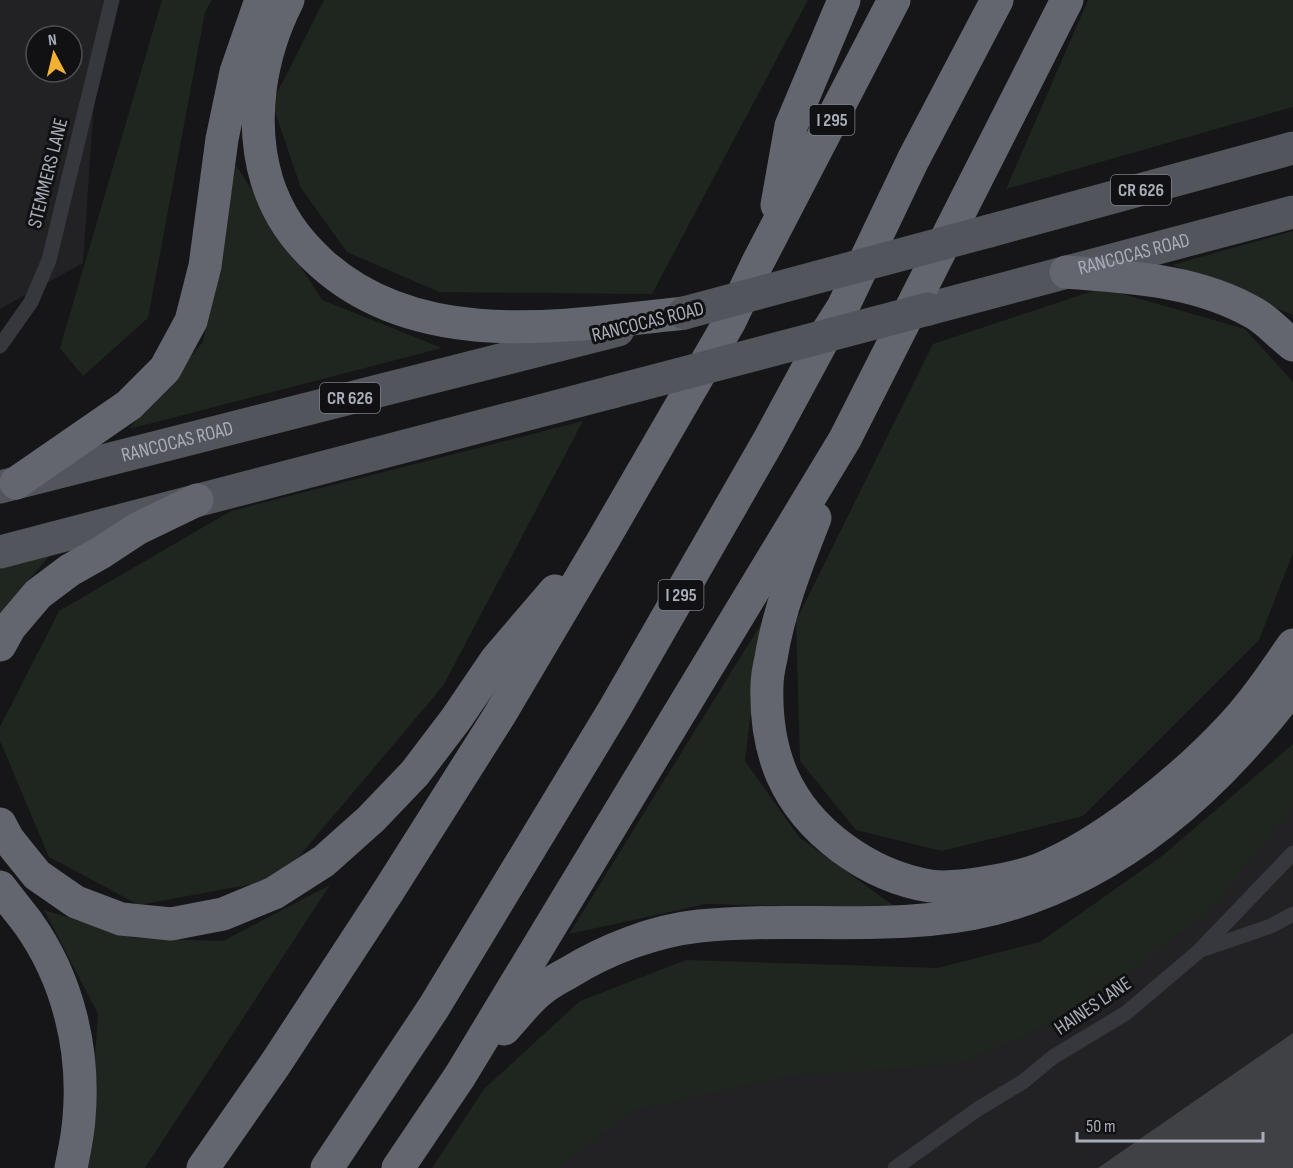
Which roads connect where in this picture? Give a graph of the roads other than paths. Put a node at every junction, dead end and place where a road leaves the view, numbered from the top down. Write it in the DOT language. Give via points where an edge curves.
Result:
graph roads {
  1 [pos="112,0"];
  2 [pos="261,0"];
  3 [pos="288,0"];
  4 [pos="844,0"];
  5 [pos="894,0"];
  6 [pos="997,0"];
  7 [pos="1067,0"];
  8 [pos="1293,148"];
  9 [pos="1293,213"];
  10 [pos="771,239"];
  11 [pos="1066,272"];
  12 [pos="684,313"];
  13 [pos="1293,345"];
  14 [pos="0,346"];
  15 [pos="845,439"];
  16 [pos="8,485"];
  17 [pos="197,500"];
  18 [pos="603,542"];
  19 [pos="0,552"];
  20 [pos="0,645"];
  21 [pos="1293,645"];
  22 [pos="1293,687"];
  23 [pos="0,824"];
  24 [pos="1293,853"];
  25 [pos="0,887"];
  26 [pos="1293,914"];
  27 [pos="1198,952"];
  28 [pos="460,1076"];
  29 [pos="71,1168"];
  30 [pos="203,1168"];
  31 [pos="327,1168"];
  32 [pos="398,1168"];
  33 [pos="895,1168"];
  1 -- 14 [label="lane, STEMMERS LANE" via="49,260 31,302"];
  2 -- 16 [label="highway" via="236,72 222,139 205,267 191,321 165,369 129,405"];
  3 -- 12 [label="highway" via="264,63 257,110 260,159 274,204 300,244 337,277 379,302 424,317 472,324 573,325"];
  4 -- 10 [label="highway" via="791,126"];
  5 -- 10 [label="highway, I 295"];
  6 -- 31 [label="highway, I 295" via="913,160 843,307 668,619 434,1007"];
  7 -- 15 [label="highway"];
  8 -- 12 [label="main road, RANCOCAS ROAD / CR 626, bridge"];
  9 -- 11 [label="main road, RANCOCAS ROAD"];
  10 -- 18 [label="highway, I 295" via="730,321"];
  11 -- 13 [label="highway" via="1151,279 1205,292 1254,314"];
  11 -- 17 [label="main road, RANCOCAS ROAD, bridge"];
  12 -- 16 [label="main road, RANCOCAS ROAD / CR 626"];
  15 -- 21 [label="highway" via="789,585 774,636 767,684 769,732 782,775 807,815 841,849 883,873 931,887 983,884 1037,870 1090,843 1139,809 1229,729"];
  15 -- 28 [label="highway"];
  17 -- 19 [label="main road, RANCOCAS ROAD"];
  17 -- 20 [label="highway" via="137,529 70,570 38,594"];
  18 -- 23 [label="highway" via="546,600 496,660 415,773 324,861 274,893 223,914 171,924 121,919 76,902 38,875"];
  18 -- 30 [label="highway, I 295" via="383,900"];
  22 -- 28 [label="highway" via="1233,760 1190,801 1144,838 1045,894 991,909 936,918 878,923 698,926 641,939 589,960 541,990"];
  24 -- 27 [label="lane, HAINES LANE"];
  25 -- 29 [label="highway" via="29,925 55,970 71,1017 80,1066 79,1119"];
  26 -- 27 [label="lane" via="1272,926"];
  27 -- 33 [label="lane, HAINES LANE" via="1126,1013 1053,1057"];
  28 -- 32 [label="highway"];
}
